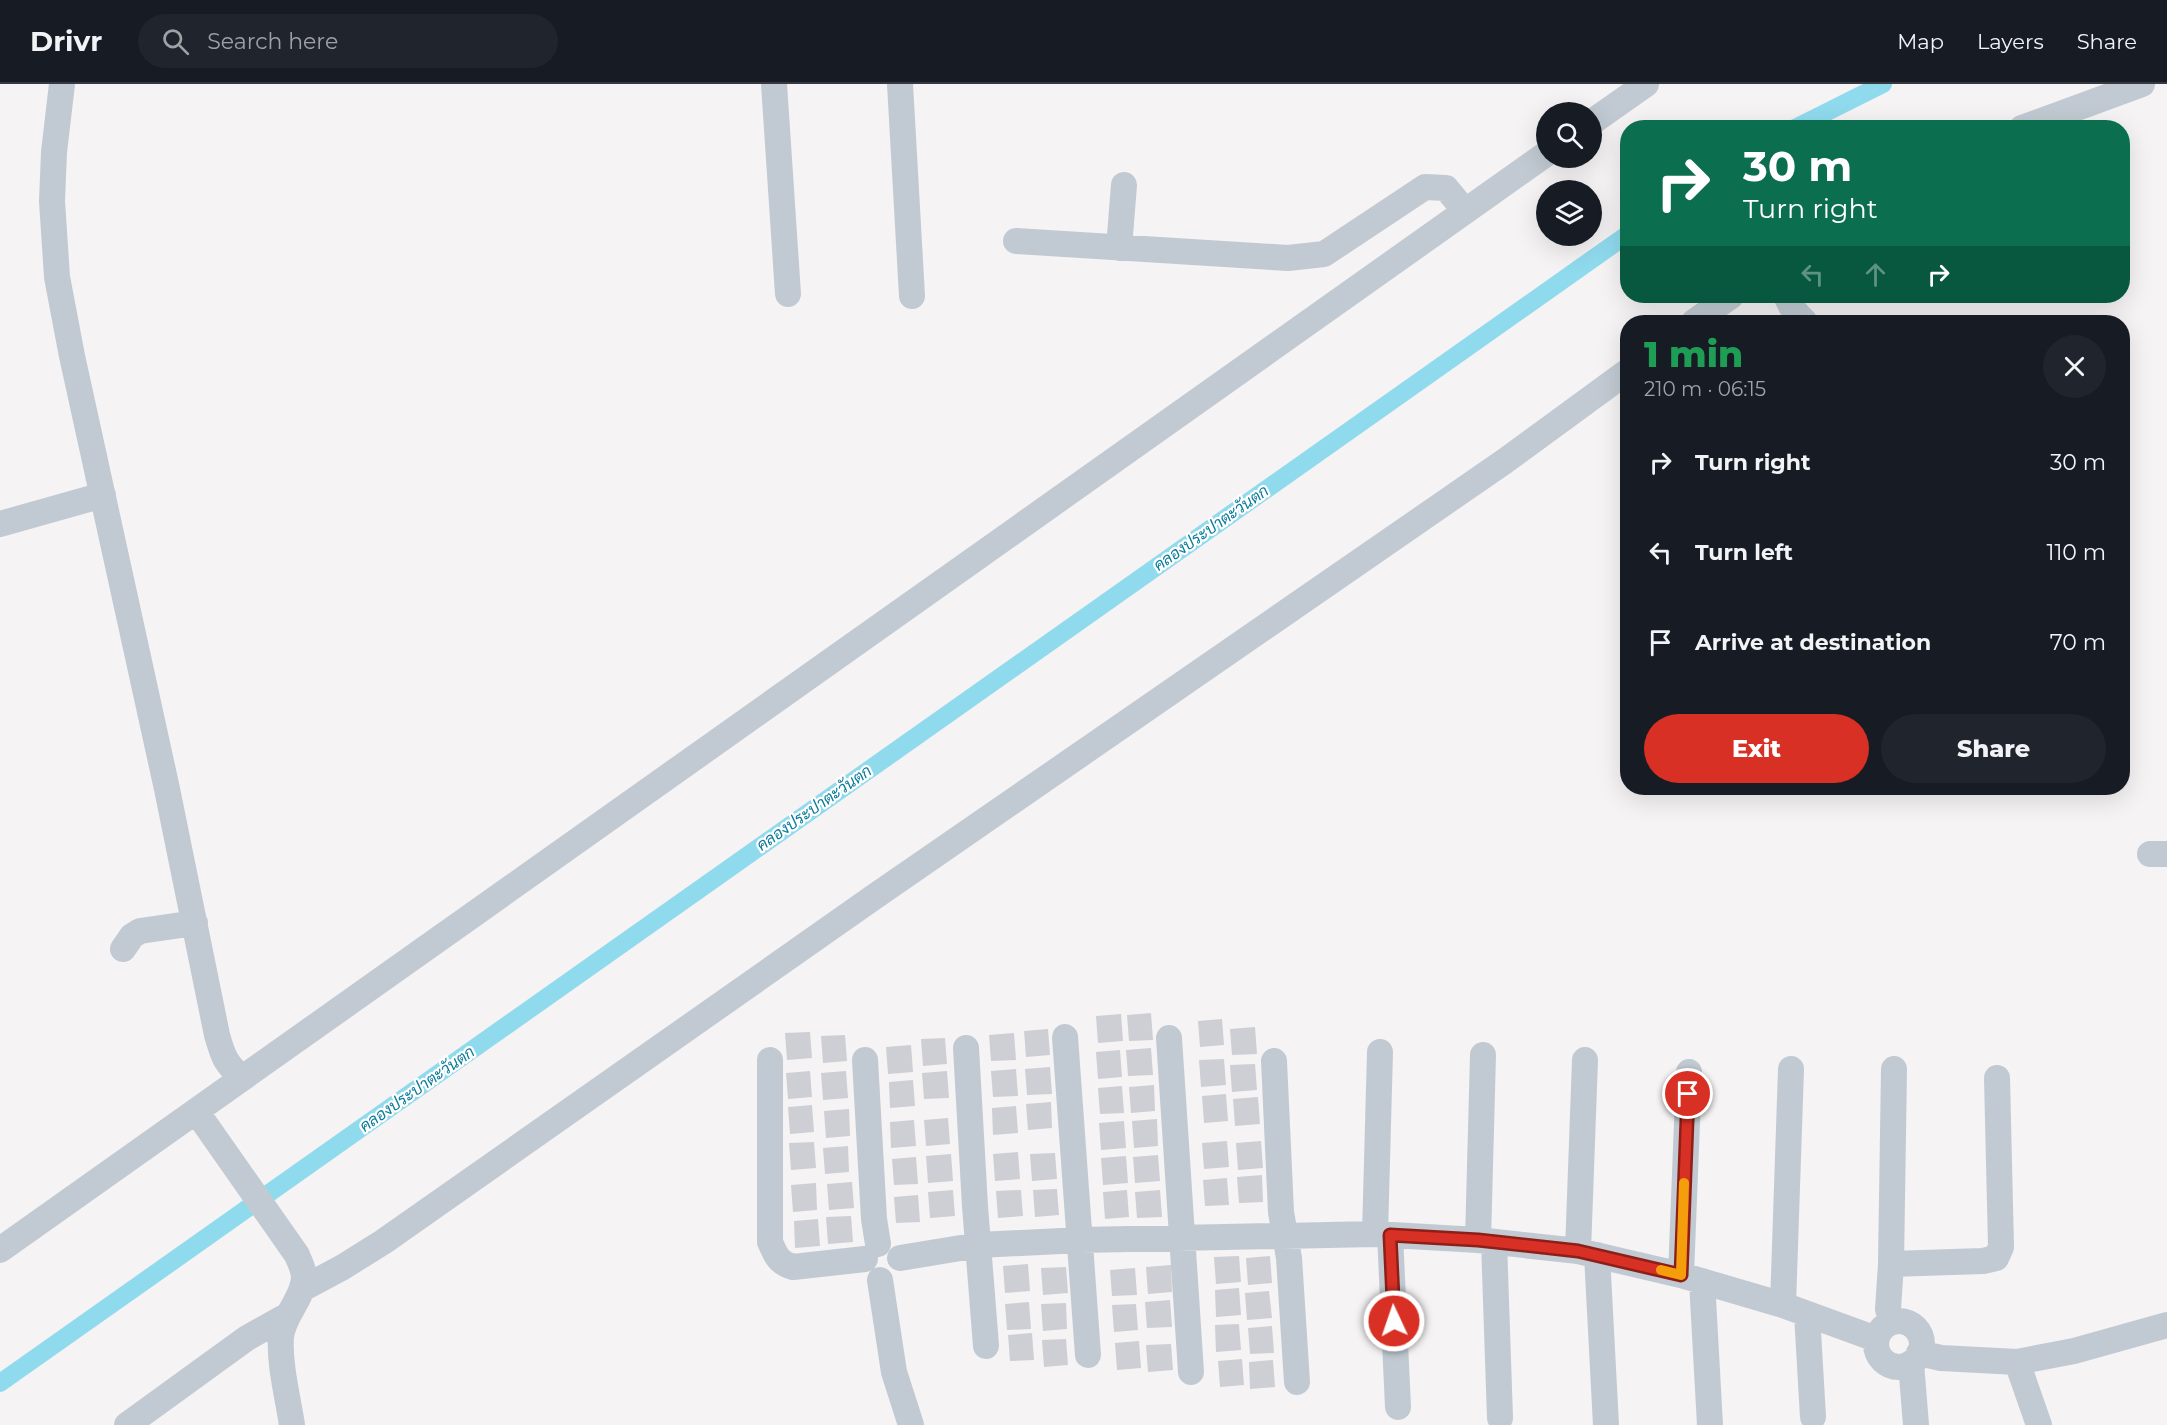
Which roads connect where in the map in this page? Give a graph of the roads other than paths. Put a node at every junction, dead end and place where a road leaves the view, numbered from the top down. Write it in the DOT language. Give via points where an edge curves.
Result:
graph roads {
  1 [pos="62,84"];
  2 [pos="774,84"];
  3 [pos="900,84"];
  4 [pos="1646,84"];
  5 [pos="2142,84"];
  6 [pos="1602,115"];
  7 [pos="2044,120"];
  8 [pos="1536,160"];
  9 [pos="1124,185"];
  10 [pos="1465,211"];
  11 [pos="1016,241"];
  12 [pos="1119,248"];
  13 [pos="788,294"];
  14 [pos="912,296"];
  15 [pos="1721,303"];
  16 [pos="1704,315"];
  17 [pos="1620,377"];
  18 [pos="103,495"];
  19 [pos="0,524"];
  20 [pos="195,923"];
  21 [pos="123,949"];
  22 [pos="1065,1038"];
  23 [pos="1169,1038"];
  24 [pos="966,1048"];
  25 [pos="1380,1053"];
  26 [pos="1483,1055"];
  27 [pos="770,1060"];
  28 [pos="865,1060"];
  29 [pos="1585,1060"];
  30 [pos="1274,1061"];
  31 [pos="1791,1069"];
  32 [pos="1894,1069"];
  33 [pos="1689,1072"];
  34 [pos="242,1078"];
  35 [pos="1997,1078"];
  36 [pos="196,1111"];
  37 [pos="1285,1234"];
  38 [pos="1382,1234"];
  39 [pos="1182,1239"];
  40 [pos="1081,1240"];
  41 [pos="1486,1241"];
  42 [pos="978,1245"];
  43 [pos="0,1250"];
  44 [pos="872,1251"];
  45 [pos="1587,1253"];
  46 [pos="900,1258"];
  47 [pos="1891,1264"];
  48 [pos="1691,1278"];
  49 [pos="880,1280"];
  50 [pos="302,1289"];
  51 [pos="1783,1305"];
  52 [pos="1807,1314"];
  53 [pos="288,1315"];
  54 [pos="2167,1325"];
  55 [pos="1884,1331"];
  56 [pos="986,1346"];
  57 [pos="1088,1355"];
  58 [pos="1915,1358"];
  59 [pos="2017,1362"];
  60 [pos="1191,1372"];
  61 [pos="1298,1382"];
  62 [pos="1398,1407"];
  63 [pos="1813,1417"];
  64 [pos="1500,1418"];
  65 [pos="127,1425"];
  66 [pos="292,1425"];
  67 [pos="911,1425"];
  68 [pos="1606,1425"];
  69 [pos="1710,1425"];
  70 [pos="1916,1425"];
  71 [pos="2039,1425"];
  1 -- 18 [label="street" via="54,152 52,234 72,356"];
  2 -- 13 [label="street"];
  3 -- 14 [label="street"];
  4 -- 6 [label="street"];
  5 -- 7 [label="street"];
  8 -- 10 [label="street"];
  9 -- 12 [label="street"];
  10 -- 12 [label="street" via="1446,188 1425,187 1336,248 1312,257"];
  10 -- 34 [label="street"];
  11 -- 12 [label="street"];
  15 -- 16 [label="street"];
  17 -- 50 [label="street" via="1505,461 382,1242"];
  18 -- 19 [label="street"];
  18 -- 20 [label="street"];
  20 -- 21 [label="street" via="140,931"];
  20 -- 34 [label="street" via="224,1059"];
  22 -- 40 [label="street"];
  23 -- 39 [label="street"];
  24 -- 42 [label="street"];
  25 -- 38 [label="street"];
  26 -- 41 [label="street"];
  27 -- 44 [label="street" via="770,1242 776,1256 782,1264 793,1267"];
  28 -- 44 [label="street" via="874,1219"];
  29 -- 45 [label="street"];
  30 -- 37 [label="street"];
  31 -- 51 [label="street"];
  32 -- 47 [label="street"];
  33 -- 48 [label="street"];
  34 -- 36 [label="street"];
  35 -- 47 [label="street" via="2001,1247 1996,1257 1983,1261"];
  36 -- 43 [label="street"];
  36 -- 50 [label="street" via="297,1255 304,1276"];
  37 -- 38 [label="street"];
  37 -- 39 [label="street"];
  37 -- 61 [label="street"];
  38 -- 41 [label="street"];
  38 -- 62 [label="street"];
  39 -- 40 [label="street"];
  39 -- 60 [label="street"];
  40 -- 42 [label="street"];
  40 -- 57 [label="street"];
  41 -- 45 [label="street"];
  41 -- 64 [label="street"];
  42 -- 46 [label="street"];
  42 -- 56 [label="street"];
  44 -- 46 [label="street" via="892,1246"];
  44 -- 49 [label="street" via="864,1266"];
  45 -- 48 [label="street"];
  45 -- 68 [label="street"];
  46 -- 49 [label="street" via="898,1272"];
  47 -- 55 [label="street"];
  48 -- 51 [label="street"];
  48 -- 69 [label="street"];
  49 -- 67 [label="street" via="894,1372"];
  50 -- 53 [label="street"];
  51 -- 52 [label="street"];
  52 -- 55 [label="street"];
  52 -- 63 [label="street"];
  53 -- 65 [label="street" via="247,1338"];
  53 -- 66 [label="street" via="281,1349"];
  54 -- 59 [label="street"];
  55 -- 58 [label="street" via="1904,1321 1912,1325 1922,1340"];
  55 -- 58 [label="street" via="1876,1348 1886,1363 1903,1367"];
  58 -- 59 [label="street"];
  58 -- 70 [label="street"];
  59 -- 71 [label="street"];
}
